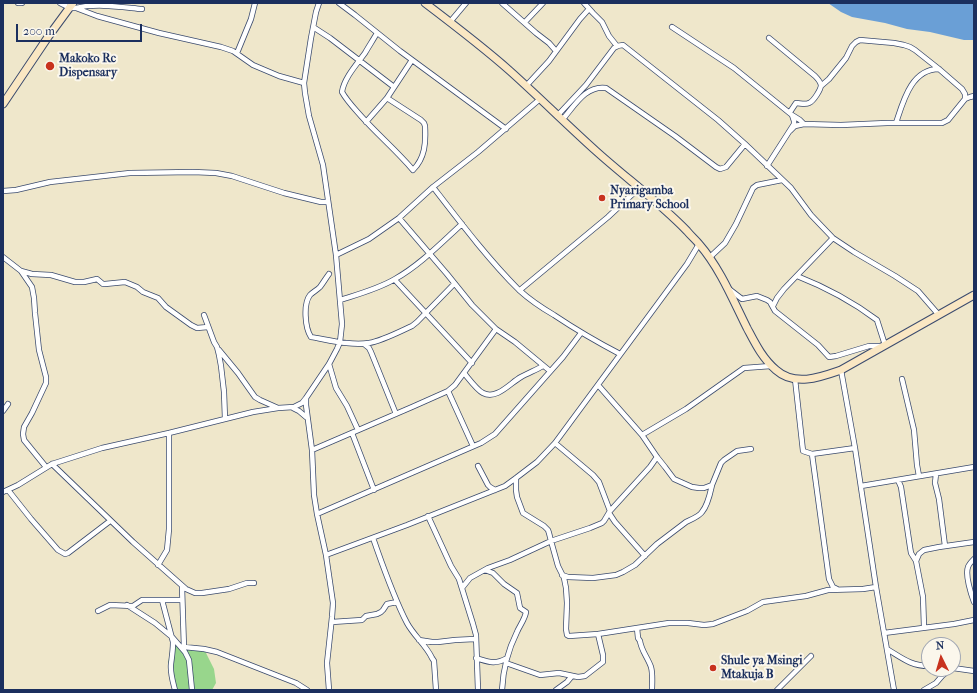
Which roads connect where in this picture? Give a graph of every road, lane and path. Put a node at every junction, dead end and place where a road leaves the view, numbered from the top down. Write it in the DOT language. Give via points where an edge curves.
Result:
graph roads {
  1 [pos="18,3"];
  2 [pos="22,3"];
  3 [pos="60,3"];
  4 [pos="256,3"];
  5 [pos="319,3"];
  6 [pos="339,3"];
  7 [pos="425,3"];
  8 [pos="466,3"];
  9 [pos="502,3"];
  10 [pos="543,3"];
  11 [pos="584,3"];
  12 [pos="84,5"];
  13 [pos="73,6"];
  14 [pos="142,9"];
  15 [pos="590,9"];
  16 [pos="450,22"];
  17 [pos="525,22"];
  18 [pos="313,27"];
  19 [pos="672,27"];
  20 [pos="377,33"];
  21 [pos="769,38"];
  22 [pos="617,46"];
  23 [pos="556,51"];
  24 [pos="237,54"];
  25 [pos="359,60"];
  26 [pos="412,60"];
  27 [pos="939,69"];
  28 [pos="304,83"];
  29 [pos="526,86"];
  30 [pos="821,86"];
  31 [pos="394,87"];
  32 [pos="974,96"];
  33 [pos="386,98"];
  34 [pos="540,98"];
  35 [pos="965,99"];
  36 [pos="3,104"];
  37 [pos="791,113"];
  38 [pos="559,118"];
  39 [pos="366,122"];
  40 [pos="896,123"];
  41 [pos="804,124"];
  42 [pos="506,129"];
  43 [pos="790,131"];
  44 [pos="745,144"];
  45 [pos="767,166"];
  46 [pos="782,180"];
  47 [pos="433,186"];
  48 [pos="639,188"];
  49 [pos="3,191"];
  50 [pos="328,202"];
  51 [pos="398,218"];
  52 [pos="462,224"];
  53 [pos="833,238"];
  54 [pos="699,244"];
  55 [pos="430,254"];
  56 [pos="336,255"];
  57 [pos="3,257"];
  58 [pos="709,258"];
  59 [pos="21,271"];
  60 [pos="329,274"];
  61 [pos="797,276"];
  62 [pos="395,280"];
  63 [pos="454,284"];
  64 [pos="726,286"];
  65 [pos="520,290"];
  66 [pos="974,295"];
  67 [pos="340,300"];
  68 [pos="773,306"];
  69 [pos="425,313"];
  70 [pos="938,314"];
  71 [pos="204,315"];
  72 [pos="208,327"];
  73 [pos="496,329"];
  74 [pos="581,333"];
  75 [pos="340,342"];
  76 [pos="374,342"];
  77 [pos="364,344"];
  78 [pos="884,346"];
  79 [pos="217,347"];
  80 [pos="370,350"];
  81 [pos="620,354"];
  82 [pos="472,363"];
  83 [pos="329,364"];
  84 [pos="543,366"];
  85 [pos="771,366"];
  86 [pos="841,370"];
  87 [pos="550,371"];
  88 [pos="464,373"];
  89 [pos="902,378"];
  90 [pos="796,379"];
  91 [pos="598,386"];
  92 [pos="448,391"];
  93 [pos="306,398"];
  94 [pos="3,404"];
  95 [pos="278,408"];
  96 [pos="291,408"];
  97 [pos="3,411"];
  98 [pos="396,414"];
  99 [pos="307,417"];
  100 [pos="225,419"];
  101 [pos="358,430"];
  102 [pos="169,433"];
  103 [pos="352,433"];
  104 [pos="642,435"];
  105 [pos="556,443"];
  106 [pos="473,446"];
  107 [pos="855,448"];
  108 [pos="751,449"];
  109 [pos="312,450"];
  110 [pos="812,454"];
  111 [pos="657,457"];
  112 [pos="52,464"];
  113 [pos="478,466"];
  114 [pos="46,467"];
  115 [pos="974,467"];
  116 [pos="936,474"];
  117 [pos="919,476"];
  118 [pos="516,478"];
  119 [pos="898,480"];
  120 [pos="712,485"];
  121 [pos="861,486"];
  122 [pos="8,490"];
  123 [pos="374,490"];
  124 [pos="495,490"];
  125 [pos="3,492"];
  126 [pos="609,512"];
  127 [pos="317,514"];
  128 [pos="428,516"];
  129 [pos="110,521"];
  130 [pos="373,538"];
  131 [pos="551,541"];
  132 [pos="974,542"];
  133 [pos="945,546"];
  134 [pos="326,555"];
  135 [pos="645,556"];
  136 [pos="974,559"];
  137 [pos="916,561"];
  138 [pos="158,565"];
  139 [pos="485,570"];
  140 [pos="562,575"];
  141 [pos="254,583"];
  142 [pos="182,587"];
  143 [pos="876,587"];
  144 [pos="462,588"];
  145 [pos="837,590"];
  146 [pos="162,600"];
  147 [pos="182,600"];
  148 [pos="397,602"];
  149 [pos="974,602"];
  150 [pos="127,606"];
  151 [pos="98,611"];
  152 [pos="974,620"];
  153 [pos="332,622"];
  154 [pos="637,628"];
  155 [pos="924,628"];
  156 [pos="598,634"];
  157 [pos="884,634"];
  158 [pos="172,638"];
  159 [pos="475,639"];
  160 [pos="419,640"];
  161 [pos="184,649"];
  162 [pos="887,649"];
  163 [pos="811,656"];
  164 [pos="476,658"];
  165 [pos="506,660"];
  166 [pos="921,665"];
  167 [pos="961,669"];
  168 [pos="974,671"];
  169 [pos="572,676"];
  170 [pos="941,677"];
  171 [pos="175,690"];
  172 [pos="192,690"];
  173 [pos="307,690"];
  174 [pos="329,690"];
  175 [pos="436,690"];
  176 [pos="478,690"];
  177 [pos="502,690"];
  178 [pos="556,690"];
  179 [pos="652,690"];
  180 [pos="777,690"];
  181 [pos="894,690"];
  182 [pos="924,690"];
  1 -- 2 [label="street"];
  3 -- 13 [label="street"];
  4 -- 24 [label="street"];
  5 -- 18 [label="street"];
  6 -- 20 [label="street"];
  7 -- 16 [label="street"];
  8 -- 16 [label="street"];
  9 -- 17 [label="street"];
  10 -- 17 [label="street"];
  11 -- 15 [label="street"];
  12 -- 13 [label="street"];
  12 -- 14 [label="street"];
  13 -- 24 [label="street" via="97,16 221,47"];
  13 -- 36 [label="street" via="48,37"];
  15 -- 22 [label="street" via="602,22"];
  15 -- 23 [label="street"];
  16 -- 29 [label="street"];
  17 -- 23 [label="street"];
  18 -- 25 [label="street"];
  18 -- 28 [label="street"];
  19 -- 37 [label="street" via="734,68"];
  20 -- 25 [label="street"];
  20 -- 26 [label="street"];
  21 -- 30 [label="street" via="816,76"];
  22 -- 38 [label="street"];
  22 -- 44 [label="street" via="623,45"];
  23 -- 29 [label="street"];
  24 -- 28 [label="street" via="253,65"];
  25 -- 31 [label="street"];
  25 -- 39 [label="street" via="342,90 349,103"];
  26 -- 31 [label="street"];
  26 -- 42 [label="street"];
  27 -- 30 [label="street" via="910,47 860,40 852,46 846,58"];
  27 -- 35 [label="street" via="962,89"];
  27 -- 40 [label="street" via="928,71 912,84"];
  28 -- 50 [label="street" via="323,166"];
  29 -- 34 [label="street"];
  30 -- 37 [label="street" via="810,103 796,103"];
  31 -- 33 [label="street"];
  32 -- 35 [label="street"];
  33 -- 39 [label="street"];
  33 -- 39 [label="street" via="424,123 424,148 418,165 413,170"];
  34 -- 38 [label="street"];
  34 -- 42 [label="street"];
  35 -- 40 [label="street" via="946,122"];
  37 -- 41 [label="street"];
  37 -- 43 [label="street" via="794,124"];
  38 -- 44 [label="street" via="570,111 581,97 601,87 669,131 720,169 726,167"];
  38 -- 48 [label="street"];
  40 -- 41 [label="street"];
  41 -- 43 [label="street" via="795,126"];
  42 -- 47 [label="street"];
  43 -- 45 [label="street"];
  44 -- 45 [label="street"];
  45 -- 46 [label="street"];
  46 -- 53 [label="street"];
  46 -- 58 [label="street" via="756,185 753,188 725,243"];
  47 -- 51 [label="street"];
  47 -- 52 [label="street"];
  48 -- 54 [label="street"];
  48 -- 65 [label="street"];
  49 -- 50 [label="street" via="50,182 130,173 193,172 232,176 284,194"];
  50 -- 56 [label="street"];
  51 -- 55 [label="street"];
  51 -- 56 [label="street" via="369,239"];
  52 -- 55 [label="street"];
  52 -- 65 [label="street"];
  53 -- 61 [label="street"];
  53 -- 70 [label="street" via="918,292"];
  54 -- 58 [label="street"];
  54 -- 81 [label="street"];
  55 -- 62 [label="street"];
  55 -- 63 [label="street"];
  56 -- 67 [label="street"];
  57 -- 59 [label="street"];
  58 -- 64 [label="street"];
  59 -- 72 [label="street" via="51,275 75,282 97,279 105,284 129,282 158,298 191,325 197,328"];
  59 -- 114 [label="street" via="32,288 39,350 47,382 24,427 23,434 24,440"];
  60 -- 75 [label="street" via="321,286 310,294 306,303 308,333 311,337"];
  61 -- 68 [label="street"];
  61 -- 78 [label="street" via="836,294 877,320"];
  62 -- 67 [label="street"];
  62 -- 69 [label="street"];
  63 -- 69 [label="street"];
  63 -- 73 [label="street"];
  64 -- 68 [label="street" via="742,299 757,296 768,300"];
  64 -- 85 [label="street" via="762,356"];
  65 -- 74 [label="street"];
  66 -- 70 [label="street"];
  67 -- 75 [label="street"];
  68 -- 78 [label="street" via="775,311 818,345 829,357 869,346"];
  69 -- 76 [label="street" via="412,326"];
  69 -- 82 [label="street"];
  70 -- 78 [label="street"];
  71 -- 72 [label="street"];
  72 -- 79 [label="street"];
  73 -- 82 [label="street"];
  73 -- 84 [label="street" via="516,342"];
  74 -- 81 [label="street"];
  74 -- 87 [label="street"];
  75 -- 77 [label="street"];
  75 -- 83 [label="street"];
  76 -- 77 [label="street"];
  76 -- 80 [label="street"];
  77 -- 80 [label="street"];
  78 -- 86 [label="street"];
  79 -- 95 [label="street" via="255,396"];
  79 -- 100 [label="street"];
  80 -- 98 [label="street"];
  81 -- 91 [label="street"];
  82 -- 88 [label="street"];
  83 -- 93 [label="street"];
  83 -- 101 [label="street" via="336,388"];
  84 -- 87 [label="street"];
  84 -- 88 [label="street" via="521,377 504,390 489,394 481,392"];
  85 -- 90 [label="street" via="785,376"];
  85 -- 104 [label="street" via="744,368 686,409"];
  86 -- 90 [label="street" via="822,377"];
  86 -- 107 [label="street"];
  87 -- 106 [label="street" via="495,434"];
  88 -- 92 [label="street"];
  89 -- 117 [label="street" via="913,424"];
  90 -- 110 [label="street" via="803,449 804,452"];
  91 -- 104 [label="street"];
  91 -- 105 [label="street"];
  92 -- 98 [label="street"];
  92 -- 106 [label="street"];
  93 -- 96 [label="street" via="298,406"];
  93 -- 99 [label="street"];
  94 -- 97 [label="street" via="8,404"];
  95 -- 96 [label="street"];
  95 -- 100 [label="street"];
  96 -- 99 [label="street"];
  98 -- 101 [label="street"];
  99 -- 109 [label="street"];
  100 -- 102 [label="street"];
  101 -- 103 [label="street"];
  102 -- 112 [label="street" via="102,448"];
  102 -- 138 [label="street" via="169,529 167,550"];
  103 -- 109 [label="street"];
  103 -- 123 [label="street"];
  104 -- 111 [label="street"];
  105 -- 118 [label="street"];
  105 -- 126 [label="street" via="599,482"];
  106 -- 123 [label="street"];
  107 -- 110 [label="street"];
  107 -- 121 [label="street"];
  108 -- 120 [label="street" via="737,451 724,460"];
  109 -- 127 [label="street"];
  110 -- 145 [label="street" via="829,579"];
  111 -- 120 [label="street" via="677,481 699,488"];
  111 -- 126 [label="street"];
  112 -- 114 [label="street"];
  112 -- 129 [label="street"];
  113 -- 124 [label="street" via="490,487"];
  114 -- 122 [label="street"];
  115 -- 116 [label="street"];
  116 -- 117 [label="street"];
  116 -- 133 [label="street" via="935,483"];
  117 -- 119 [label="street"];
  118 -- 124 [label="street"];
  118 -- 131 [label="street" via="517,496 523,513 548,530"];
  119 -- 121 [label="street"];
  119 -- 137 [label="street" via="910,547"];
  120 -- 135 [label="street" via="702,513 686,522"];
  121 -- 143 [label="street"];
  122 -- 125 [label="street"];
  122 -- 129 [label="street" via="58,550 65,554"];
  123 -- 127 [label="street"];
  124 -- 128 [label="street"];
  126 -- 131 [label="street" via="599,525"];
  126 -- 135 [label="street"];
  127 -- 134 [label="street"];
  128 -- 130 [label="street"];
  128 -- 144 [label="street" via="451,566 460,579"];
  129 -- 138 [label="street"];
  130 -- 134 [label="street"];
  130 -- 148 [label="street"];
  131 -- 139 [label="street"];
  131 -- 140 [label="street"];
  132 -- 133 [label="street"];
  133 -- 137 [label="street" via="924,550"];
  134 -- 153 [label="street" via="333,603"];
  135 -- 140 [label="street" via="636,565 616,575 593,578"];
  136 -- 149 [label="street" via="967,569"];
  137 -- 155 [label="street" via="923,597"];
  138 -- 142 [label="street"];
  139 -- 144 [label="street" via="470,578"];
  139 -- 165 [label="street" via="493,573 517,593 520,608 526,612"];
  140 -- 156 [label="street" via="566,588 567,635"];
  141 -- 142 [label="street" via="200,593"];
  142 -- 147 [label="street"];
  143 -- 145 [label="street"];
  143 -- 157 [label="street"];
  144 -- 159 [label="street" via="474,624"];
  145 -- 154 [label="street" via="763,602 713,624 670,623"];
  146 -- 147 [label="street"];
  146 -- 150 [label="street" via="142,600 134,606"];
  146 -- 158 [label="street"];
  147 -- 161 [label="street"];
  148 -- 153 [label="street" via="387,604 381,612 366,616 362,620"];
  148 -- 160 [label="street"];
  150 -- 151 [label="street" via="110,605"];
  150 -- 158 [label="street" via="155,623"];
  152 -- 155 [label="street"];
  153 -- 174 [label="street" via="327,663"];
  154 -- 156 [label="street"];
  154 -- 179 [label="street" via="637,638 651,667"];
  155 -- 157 [label="street"];
  156 -- 169 [label="street" via="603,662 584,676"];
  157 -- 162 [label="street"];
  158 -- 161 [label="street"];
  158 -- 171 [label="street" via="171,669"];
  159 -- 160 [label="street" via="438,642"];
  159 -- 164 [label="street"];
  160 -- 175 [label="street" via="434,661"];
  161 -- 172 [label="street" via="189,660"];
  161 -- 173 [label="street" via="217,652 296,683"];
  162 -- 166 [label="street" via="910,663"];
  162 -- 181 [label="street"];
  163 -- 180 [label="street"];
  164 -- 165 [label="street" via="491,663"];
  164 -- 176 [label="street"];
  165 -- 169 [label="street" via="540,675 559,673"];
  165 -- 177 [label="street"];
  167 -- 168 [label="street"];
  169 -- 178 [label="street"];
  170 -- 182 [label="street"];
}
